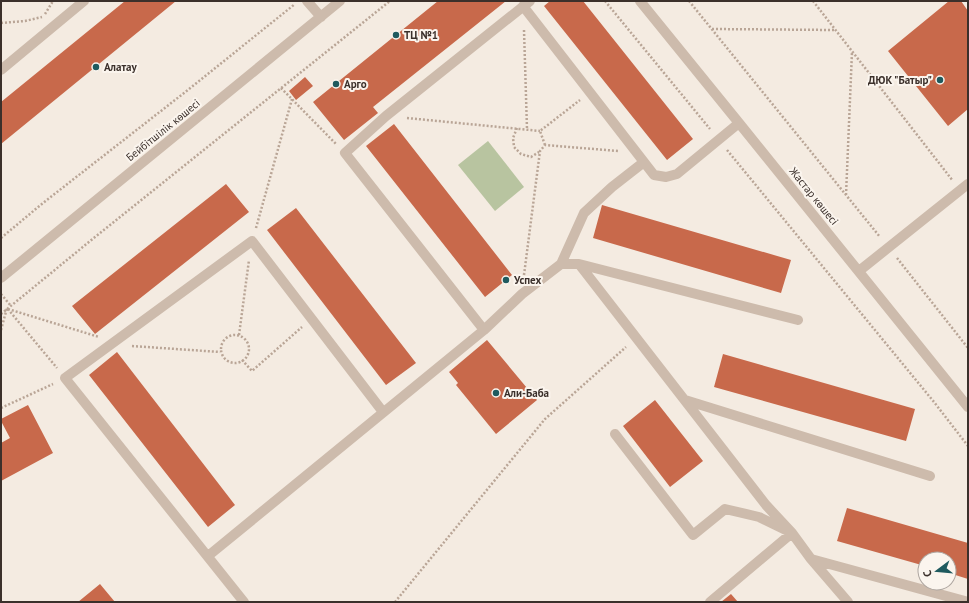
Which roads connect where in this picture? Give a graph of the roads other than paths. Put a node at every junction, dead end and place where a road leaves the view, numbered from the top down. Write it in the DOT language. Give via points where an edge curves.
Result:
graph roads {
  1 [pos="84,1"];
  2 [pos="307,1"];
  3 [pos="340,1"];
  4 [pos="640,1"];
  5 [pos="526,4"];
  6 [pos="321,17"];
  7 [pos="1,70"];
  8 [pos="739,123"];
  9 [pos="644,162"];
  10 [pos="964,187"];
  11 [pos="561,264"];
  12 [pos="579,264"];
  13 [pos="859,272"];
  14 [pos="1,278"];
  15 [pos="798,320"];
  16 [pos="484,330"];
  17 [pos="685,400"];
  18 [pos="968,407"];
  19 [pos="383,412"];
  20 [pos="615,434"];
  21 [pos="930,476"];
  22 [pos="792,533"];
  23 [pos="208,556"];
  24 [pos="811,559"];
  25 [pos="244,602"];
  26 [pos="710,602"];
  27 [pos="848,602"];
  28 [pos="968,602"];
  1 -- 7 [label="street"];
  2 -- 6 [label="street"];
  3 -- 6 [label="street, Бейбітшілік көшесі"];
  4 -- 8 [label="street, Жастар көшесі"];
  5 -- 9 [label="street"];
  5 -- 16 [label="street" via="386,116 345,153"];
  6 -- 14 [label="street, Бейбітшілік көшесі"];
  8 -- 9 [label="street" via="677,174 666,177 654,175"];
  8 -- 13 [label="street, Жастар көшесі"];
  9 -- 11 [label="street" via="612,187 584,214"];
  10 -- 13 [label="street"];
  11 -- 12 [label="street"];
  11 -- 16 [label="street" via="522,294"];
  12 -- 15 [label="street"];
  12 -- 17 [label="street"];
  13 -- 18 [label="street, Жастар көшесі"];
  16 -- 19 [label="street"];
  17 -- 21 [label="street"];
  17 -- 22 [label="street" via="766,504"];
  19 -- 23 [label="street"];
  19 -- 23 [label="street" via="252,241 65,378"];
  20 -- 22 [label="street" via="693,535 725,509 758,516"];
  22 -- 24 [label="street"];
  22 -- 26 [label="street"];
  23 -- 25 [label="street"];
  24 -- 27 [label="street"];
  24 -- 28 [label="street"];
}
